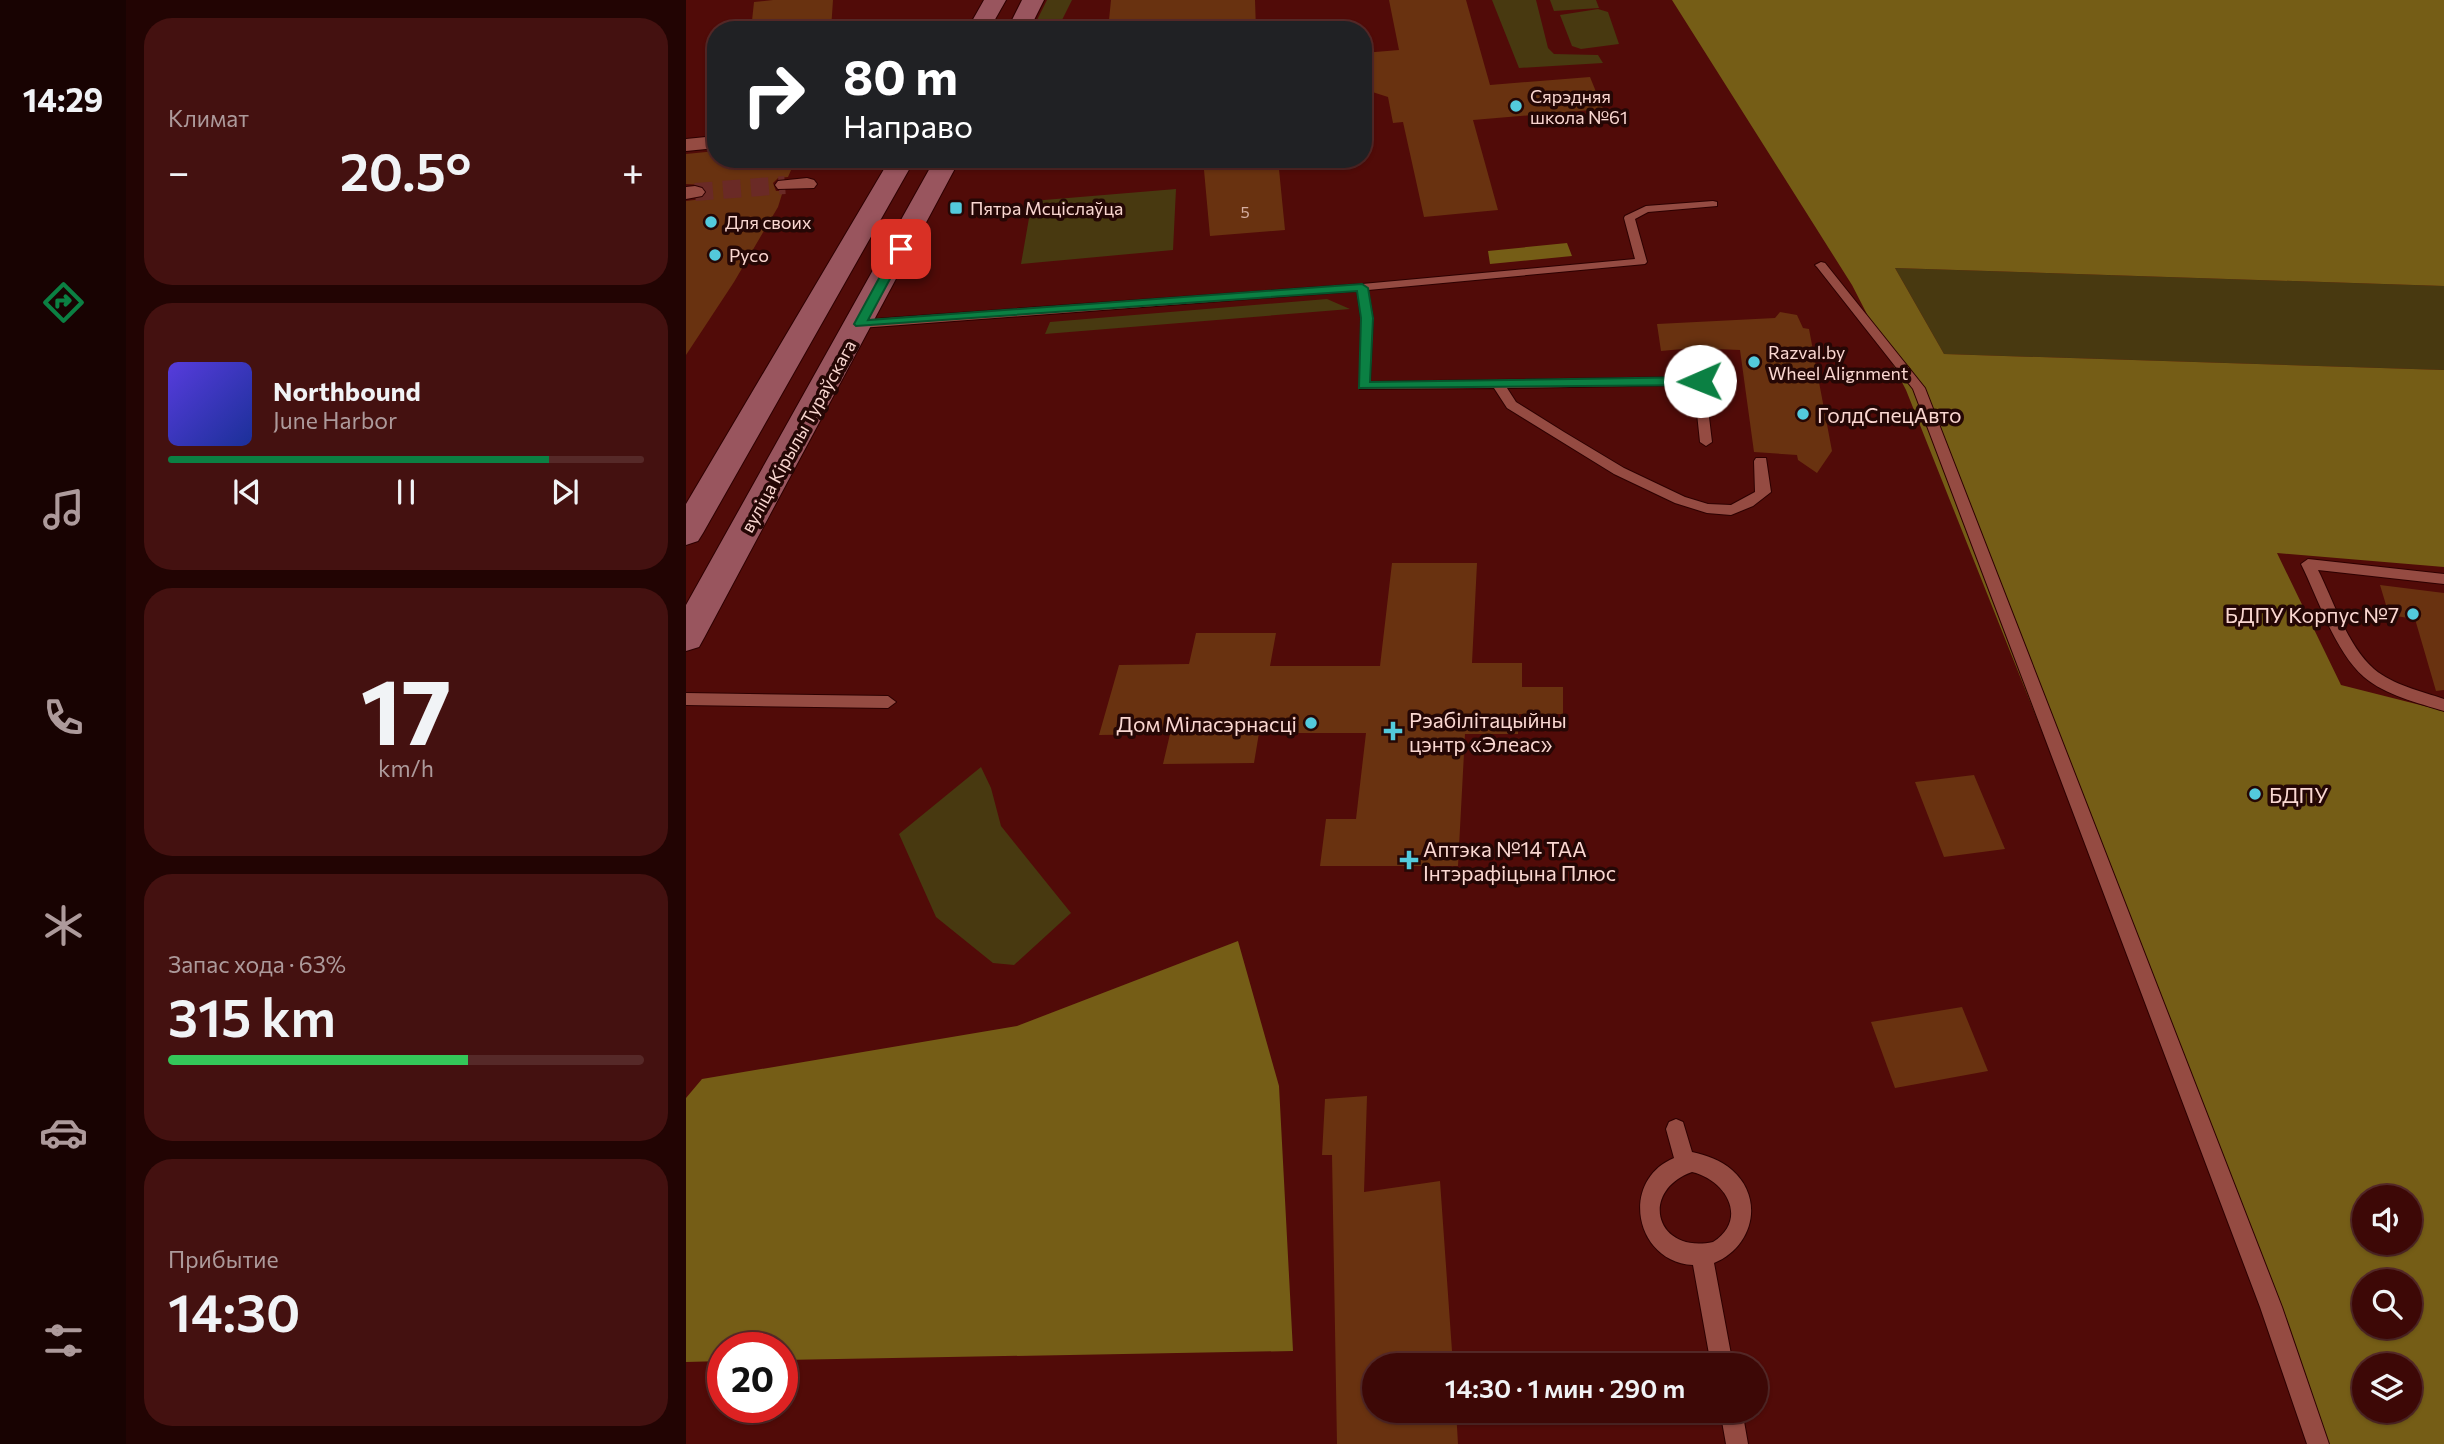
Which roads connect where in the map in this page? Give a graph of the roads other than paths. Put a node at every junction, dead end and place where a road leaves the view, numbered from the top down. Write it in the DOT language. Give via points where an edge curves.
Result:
graph roads {
  1 [pos="995,0"];
  2 [pos="1034,0"];
  3 [pos="983,21"];
  4 [pos="1023,21"];
  5 [pos="707,143"];
  6 [pos="686,145"];
  7 [pos="898,168"];
  8 [pos="943,168"];
  9 [pos="807,184"];
  10 [pos="785,186"];
  11 [pos="1713,204"];
  12 [pos="1821,265"];
  13 [pos="1362,288"];
  14 [pos="860,324"];
  15 [pos="1697,354"];
  16 [pos="1700,381"];
  17 [pos="1499,385"];
  18 [pos="1706,442"];
  19 [pos="1761,461"];
  20 [pos="686,533"];
  21 [pos="2444,579"];
  22 [pos="686,638"];
  23 [pos="686,699"];
  24 [pos="888,702"];
  25 [pos="2444,705"];
  26 [pos="1676,1129"];
  27 [pos="1685,1164"];
  28 [pos="1702,1254"];
  29 [pos="1720,1353"];
  30 [pos="1733,1423"];
  31 [pos="1737,1444"];
  32 [pos="2318,1444"];
  1 -- 3 [label="main road"];
  2 -- 4 [label="main road"];
  5 -- 6 [label="street"];
  7 -- 20 [label="main road"];
  8 -- 14 [label="main road, вуліца Кірылы Тураўскага"];
  9 -- 10 [label="street"];
  11 -- 13 [label="lane" via="1646,209 1629,218 1641,261"];
  12 -- 32 [label="lane" via="1919,388 2271,1307"];
  13 -- 14 [label="lane"];
  13 -- 17 [label="lane" via="1367,318 1364,386"];
  14 -- 22 [label="main road, вуліца Кірылы Тураўскага"];
  15 -- 16 [label="lane"];
  16 -- 17 [label="lane"];
  16 -- 18 [label="lane"];
  17 -- 19 [label="lane" via="1511,405 1651,488 1694,506 1732,510 1749,504 1764,492"];
  21 -- 25 [label="lane" via="2308,564 2354,654 2370,673"];
  23 -- 24 [label="lane"];
  26 -- 27 [label="lane"];
  27 -- 28 [label="lane" via="1664,1172 1654,1185 1650,1216 1666,1244 1681,1253"];
  27 -- 28 [label="lane" via="1706,1164 1719,1171 1730,1181 1741,1208 1741,1222 1726,1247"];
  28 -- 29 [label="lane"];
  30 -- 31 [label="lane"];
}
